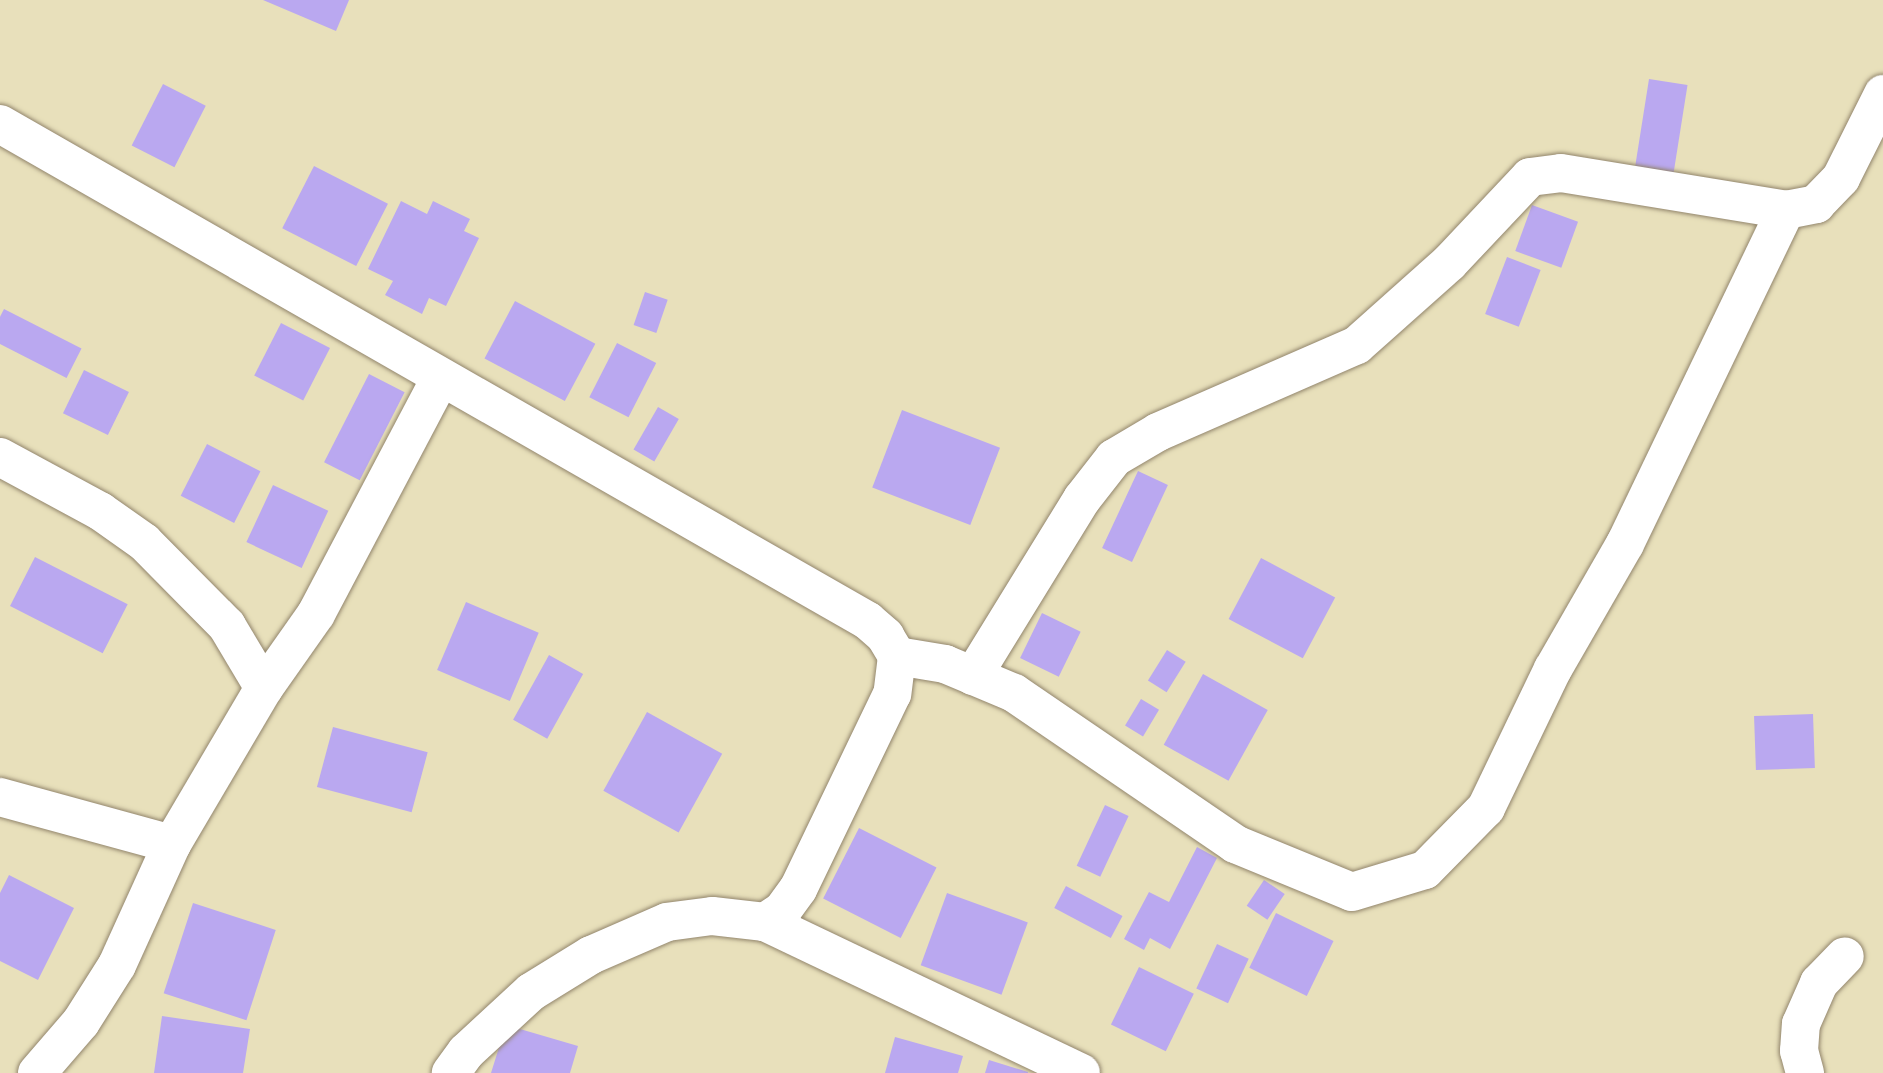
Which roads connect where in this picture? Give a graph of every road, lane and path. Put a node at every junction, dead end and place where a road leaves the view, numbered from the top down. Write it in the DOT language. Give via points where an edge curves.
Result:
graph roads {
  1 [pos="1883,94"];
  2 [pos="0,124"];
  3 [pos="1786,210"];
  4 [pos="440,379"];
  5 [pos="0,457"];
  6 [pos="897,656"];
  7 [pos="974,676"];
  8 [pos="264,688"];
  9 [pos="0,797"];
  10 [pos="172,844"];
  11 [pos="765,922"];
  12 [pos="1845,956"];
  13 [pos="37,1073"];
  14 [pos="451,1073"];
  15 [pos="1081,1073"];
  16 [pos="1805,1073"];
  1 -- 3 [label="street" via="1840,178 1816,204"];
  2 -- 4 [label="street"];
  3 -- 7 [label="street" via="1561,173 1530,177 1449,263 1357,345 1158,432 1114,457 1082,499"];
  3 -- 7 [label="street" via="1625,544 1553,668 1486,808 1425,870 1352,892 1235,844 1055,718"];
  4 -- 6 [label="street" via="868,621 885,636"];
  4 -- 8 [label="street" via="316,614"];
  5 -- 8 [label="street" via="100,511 145,542 227,626"];
  6 -- 7 [label="street" via="945,664"];
  6 -- 11 [label="street" via="892,694 798,889 783,910"];
  8 -- 10 [label="street"];
  9 -- 10 [label="street"];
  10 -- 13 [label="street" via="117,965 82,1022"];
  11 -- 14 [label="street" via="712,916 667,922 591,955 531,992 466,1052"];
  11 -- 15 [label="street"];
  12 -- 16 [label="street" via="1819,983 1801,1024 1799,1051"];
}
